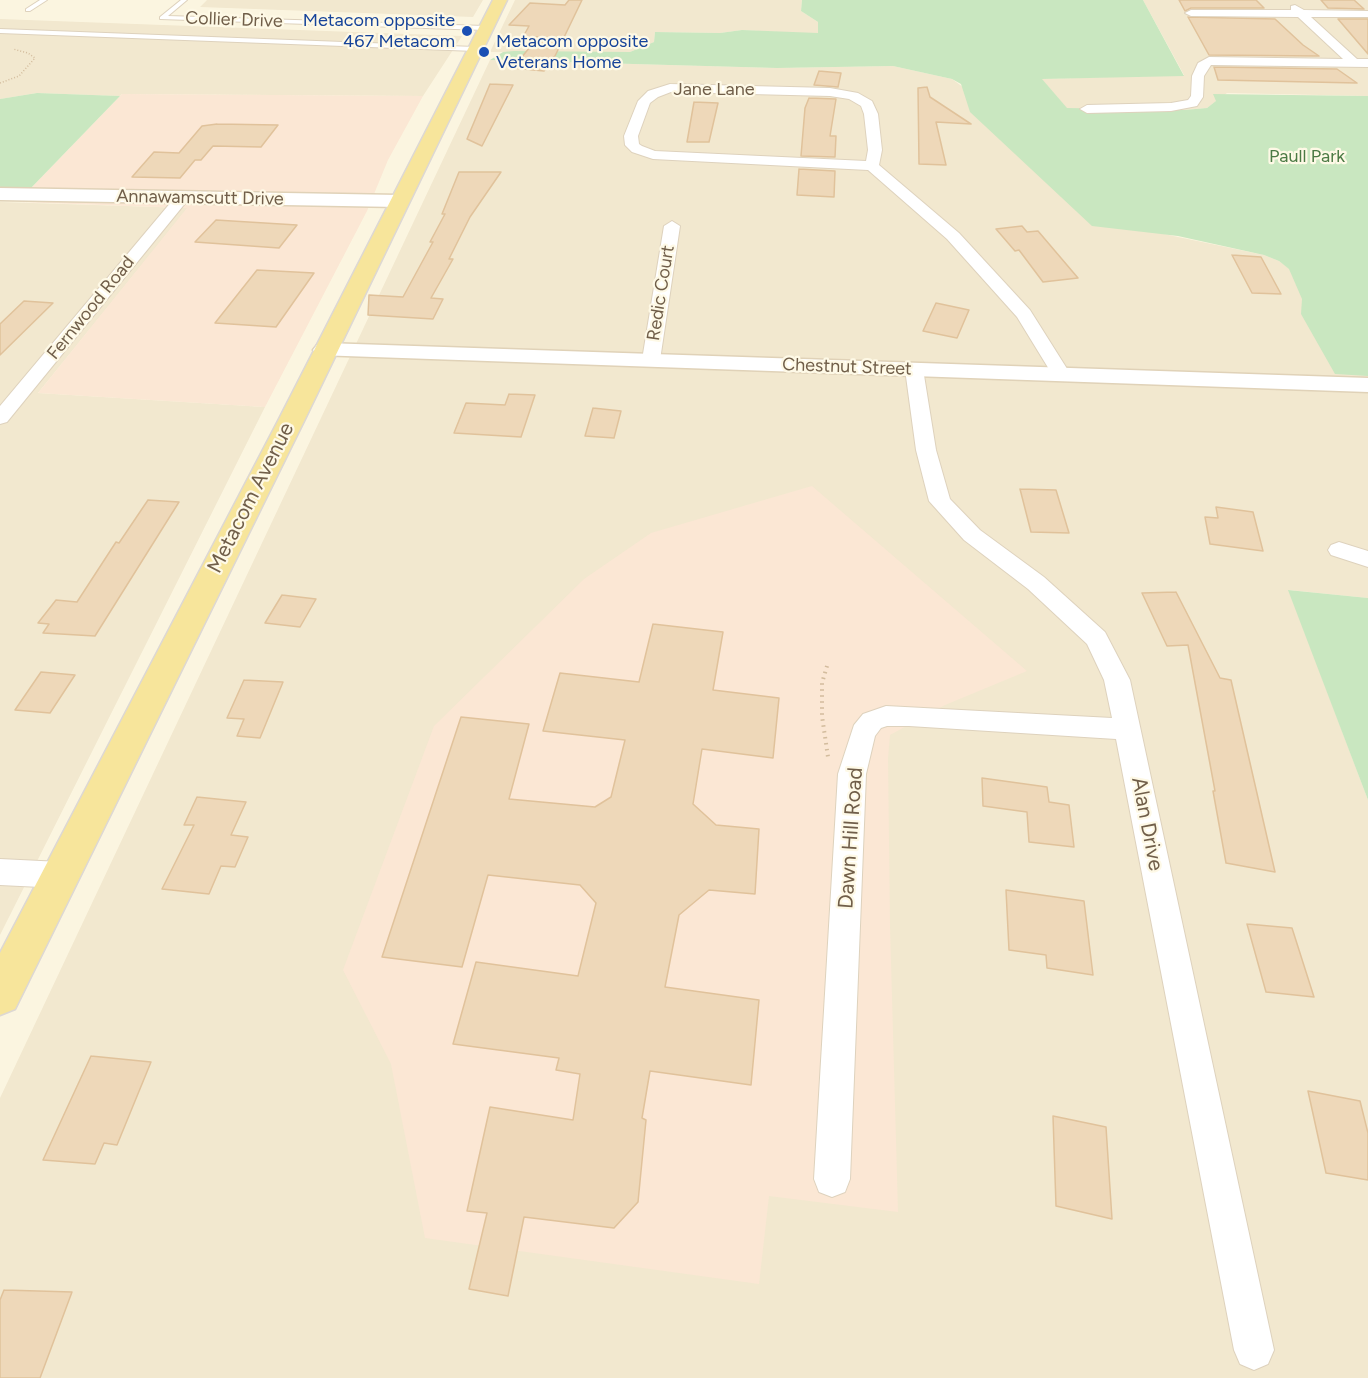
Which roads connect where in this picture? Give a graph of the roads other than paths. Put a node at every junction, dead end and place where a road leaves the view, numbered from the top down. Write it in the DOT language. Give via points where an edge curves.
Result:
graph roads {
  1 [pos="44,0"];
  2 [pos="184,0"];
  3 [pos="500,0"];
  4 [pos="1286,0"];
  5 [pos="28,10"];
  6 [pos="1191,13"];
  7 [pos="1299,13"];
  8 [pos="1368,14"];
  9 [pos="0,31"];
  10 [pos="479,40"];
  11 [pos="1354,63"];
  12 [pos="1368,63"];
  13 [pos="1087,109"];
  14 [pos="872,166"];
  15 [pos="0,194"];
  16 [pos="182,198"];
  17 [pos="399,201"];
  18 [pos="672,226"];
  19 [pos="325,350"];
  20 [pos="651,360"];
  21 [pos="914,369"];
  22 [pos="1062,375"];
  23 [pos="1368,385"];
  24 [pos="0,418"];
  25 [pos="1339,550"];
  26 [pos="1368,559"];
  27 [pos="1127,729"];
  28 [pos="0,872"];
  29 [pos="61,875"];
  30 [pos="0,995"];
  31 [pos="832,1179"];
  32 [pos="1254,1350"];
  1 -- 5 [label="lane"];
  2 -- 10 [label="lane, Collier Drive" via="162,18"];
  3 -- 10 [label="main road, Metacom Avenue"];
  4 -- 7 [label="street"];
  6 -- 7 [label="street"];
  7 -- 8 [label="street"];
  7 -- 11 [label="street"];
  9 -- 10 [label="lane" via="392,48"];
  10 -- 17 [label="main road, Metacom Avenue"];
  11 -- 12 [label="street"];
  11 -- 13 [label="street" via="1204,63 1195,101 1184,106"];
  14 -- 14 [label="street, Jane Lane" via="875,150 867,104 853,96 830,92 670,88 644,101 631,136 632,145 653,155"];
  14 -- 22 [label="street" via="953,236 1024,314"];
  15 -- 16 [label="street, Annawamscutt Drive"];
  16 -- 17 [label="street, Annawamscutt Drive"];
  16 -- 24 [label="street, Fernwood Road"];
  17 -- 19 [label="main road, Metacom Avenue"];
  18 -- 20 [label="street, Redic Court"];
  19 -- 20 [label="street, Chestnut Street"];
  19 -- 29 [label="main road, Metacom Avenue"];
  20 -- 21 [label="street, Chestnut Street"];
  21 -- 22 [label="street, Chestnut Street"];
  21 -- 27 [label="street, Alan Drive" via="926,450 940,501 972,535 1036,583 1096,638 1118,680"];
  22 -- 23 [label="street, Chestnut Street"];
  25 -- 26 [label="street"];
  27 -- 31 [label="street, Dawn Hill Road" via="886,716 872,721 863,733 852,774"];
  27 -- 32 [label="street, Alan Drive"];
  28 -- 29 [label="street"];
  29 -- 30 [label="main road, Metacom Avenue"];
}
